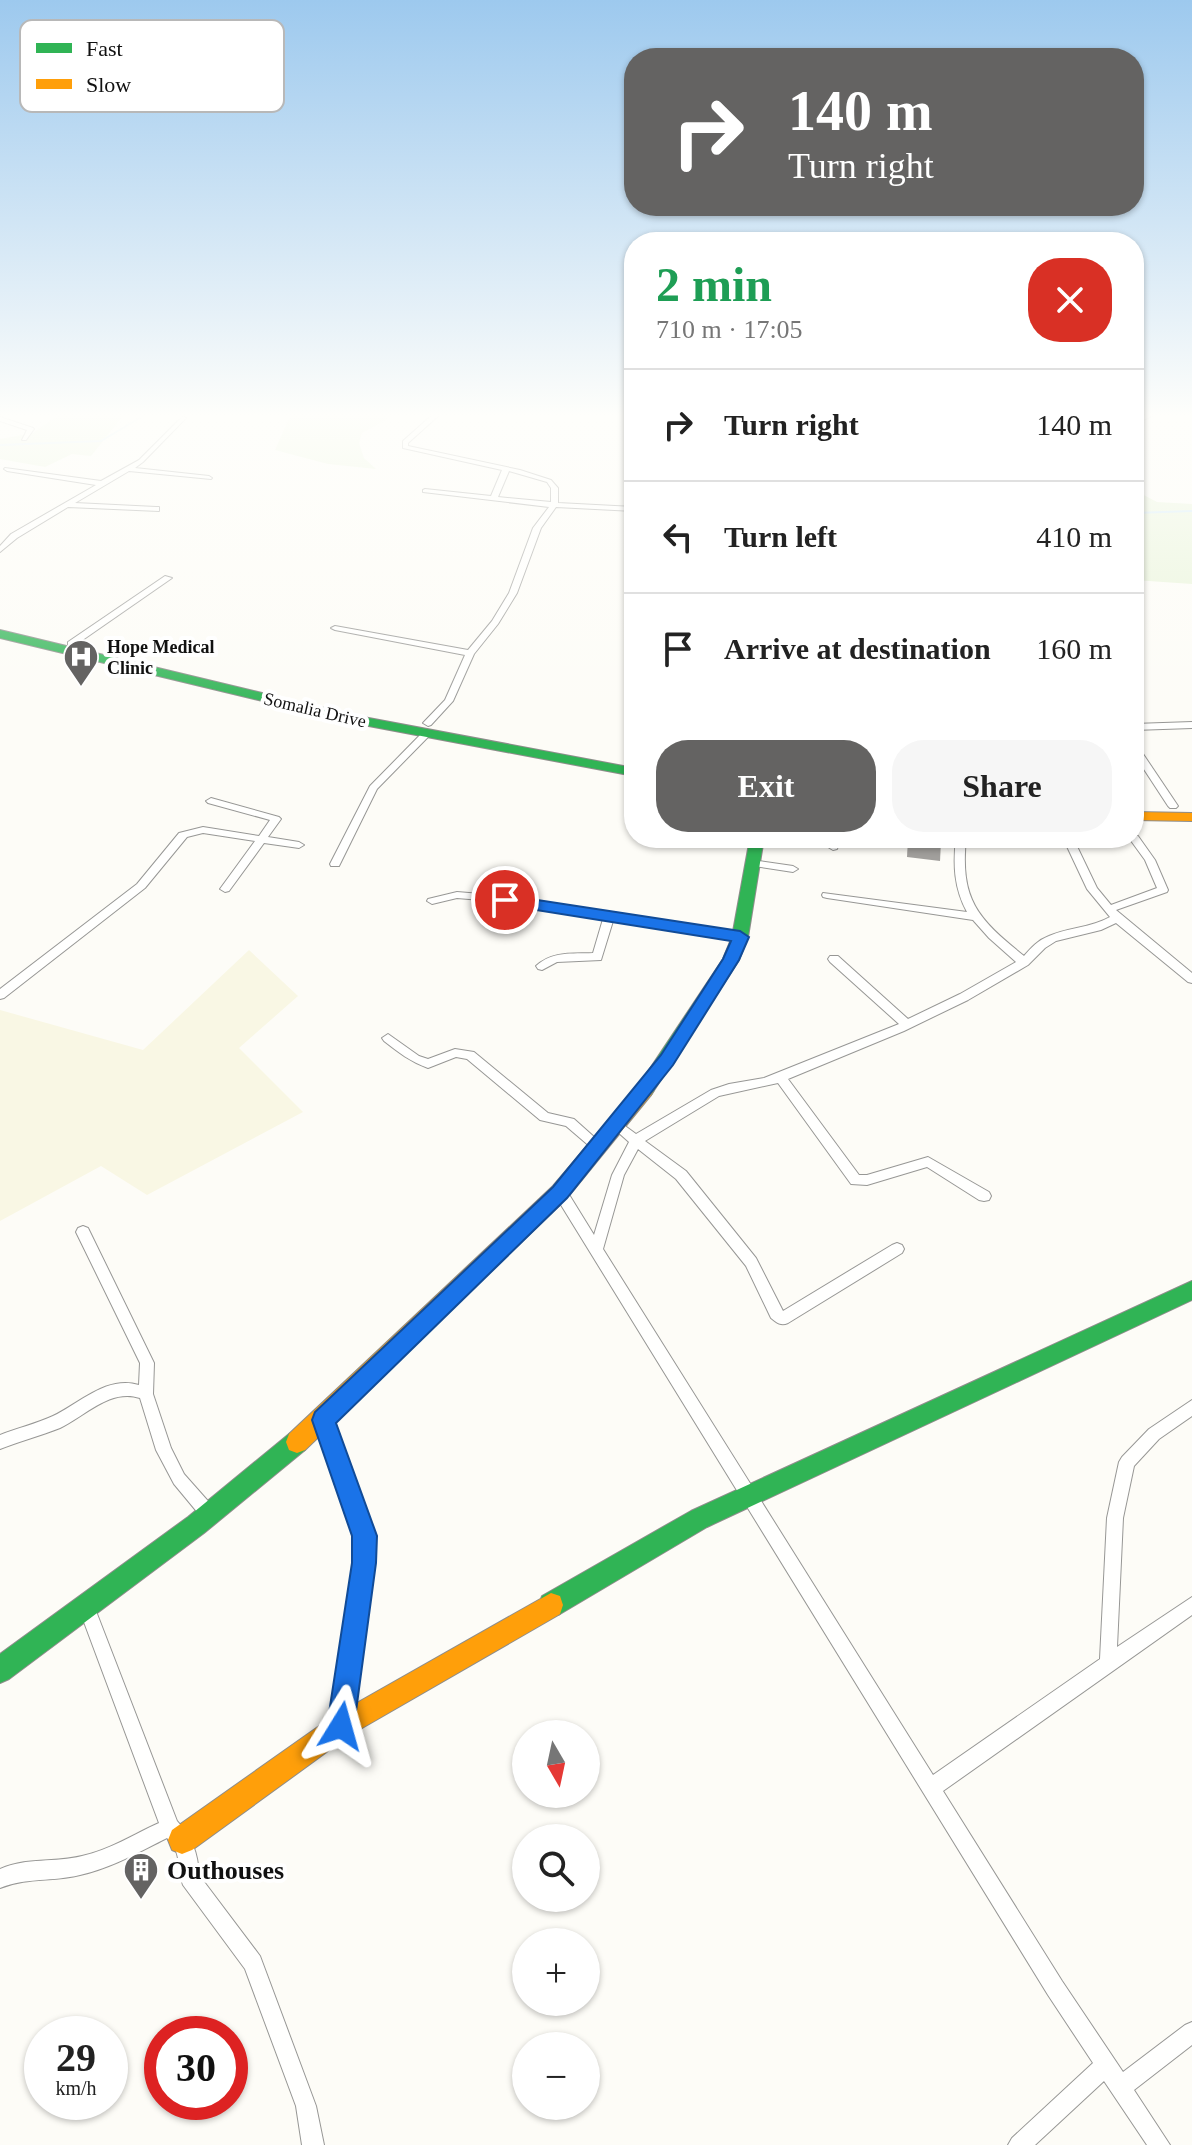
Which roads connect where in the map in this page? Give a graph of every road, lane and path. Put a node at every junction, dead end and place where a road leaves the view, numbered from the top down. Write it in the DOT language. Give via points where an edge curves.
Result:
graph roads {
  1 [pos="49,516"];
  2 [pos="546,516"];
  3 [pos="0,533"];
  4 [pos="14,536"];
  5 [pos="0,550"];
  6 [pos="168,578"];
  7 [pos="0,627"];
  8 [pos="335,628"];
  9 [pos="0,634"];
  10 [pos="71,644"];
  11 [pos="470,653"];
  12 [pos="1192,725"];
  13 [pos="1144,727"];
  14 [pos="426,729"];
  15 [pos="624,758"];
  16 [pos="1144,759"];
  17 [pos="624,770"];
  18 [pos="211,801"];
  19 [pos="1144,805"];
  20 [pos="1183,806"];
  21 [pos="1144,816"];
  22 [pos="1192,817"];
  23 [pos="261,839"];
  24 [pos="299,845"];
  25 [pos="755,848"];
  26 [pos="960,848"];
  27 [pos="1073,848"];
  28 [pos="1141,848"];
  29 [pos="752,863"];
  30 [pos="335,864"];
  31 [pos="793,869"];
  32 [pos="225,889"];
  33 [pos="827,895"];
  34 [pos="432,901"];
  35 [pos="1114,914"];
  36 [pos="609,917"];
  37 [pos="974,917"];
  38 [pos="740,937"];
  39 [pos="834,959"];
  40 [pos="1024,962"];
  41 [pos="542,966"];
  42 [pos="1192,979"];
  43 [pos="0,995"];
  44 [pos="905,1023"];
  45 [pos="388,1038"];
  46 [pos="780,1077"];
  47 [pos="617,1126"];
  48 [pos="636,1140"];
  49 [pos="598,1147"];
  50 [pos="560,1192"];
  51 [pos="984,1196"];
  52 [pos="83,1232"];
  53 [pos="897,1249"];
  54 [pos="596,1250"];
  55 [pos="1192,1290"];
  56 [pos="146,1394"];
  57 [pos="1192,1407"];
  58 [pos="323,1420"];
  59 [pos="0,1442"];
  60 [pos="750,1497"];
  61 [pos="209,1514"];
  62 [pos="1192,1605"];
  63 [pos="86,1606"];
  64 [pos="1108,1664"];
  65 [pos="0,1670"];
  66 [pos="341,1726"];
  67 [pos="932,1787"];
  68 [pos="176,1834"];
  69 [pos="0,1879"];
  70 [pos="1192,2032"];
  71 [pos="1106,2065"];
  72 [pos="1121,2087"];
  73 [pos="313,2145"];
  74 [pos="1019,2145"];
  75 [pos="1159,2145"];
  1 -- 4 [label="street"];
  2 -- 11 [label="street" via="513,593"];
  3 -- 4 [label="street"];
  4 -- 5 [label="street"];
  6 -- 10 [label="street"];
  7 -- 10 [label="main road, Somalia Drive"];
  8 -- 11 [label="street"];
  9 -- 14 [label="main road, Somalia Drive"];
  10 -- 14 [label="main road, Somalia Drive"];
  11 -- 14 [label="street" via="449,701"];
  12 -- 13 [label="street"];
  14 -- 15 [label="main road, Somalia Drive"];
  14 -- 17 [label="main road, Somalia Drive"];
  14 -- 30 [label="street" via="373,788"];
  16 -- 20 [label="street"];
  18 -- 23 [label="street" via="274,816"];
  19 -- 20 [label="main road"];
  21 -- 22 [label="main road"];
  23 -- 24 [label="street"];
  23 -- 32 [label="street"];
  23 -- 43 [label="street" via="203,830 183,835 141,886"];
  25 -- 29 [label="main road"];
  26 -- 37 [label="street" via="958,882"];
  27 -- 35 [label="street" via="1092,889"];
  28 -- 35 [label="street" via="1163,890"];
  29 -- 31 [label="street"];
  29 -- 38 [label="main road"];
  33 -- 37 [label="street"];
  34 -- 36 [label="street" via="481,897"];
  35 -- 40 [label="street" via="1088,933 1044,943"];
  35 -- 42 [label="street"];
  36 -- 38 [label="street"];
  36 -- 41 [label="street" via="597,957 555,958"];
  37 -- 40 [label="street"];
  38 -- 47 [label="main road" via="682,1038"];
  39 -- 44 [label="street"];
  40 -- 44 [label="street"];
  44 -- 46 [label="street"];
  45 -- 49 [label="street" via="428,1064 455,1053 470,1055 544,1117 570,1122"];
  46 -- 48 [label="street" via="715,1093"];
  46 -- 51 [label="street" via="856,1180 928,1162"];
  47 -- 48 [label="street"];
  47 -- 49 [label="main road"];
  48 -- 53 [label="street" via="681,1175 751,1262 783,1319"];
  48 -- 54 [label="street" via="618,1175"];
  49 -- 50 [label="main road"];
  50 -- 54 [label="street"];
  50 -- 58 [label="main road"];
  52 -- 56 [label="street" via="147,1363"];
  54 -- 60 [label="street"];
  55 -- 60 [label="main road"];
  56 -- 59 [label="street" via="134,1387 113,1390 59,1420"];
  56 -- 61 [label="street" via="179,1479"];
  57 -- 64 [label="street" via="1127,1462 1115,1518"];
  58 -- 61 [label="main road"];
  58 -- 66 [label="street" via="364,1536"];
  60 -- 66 [label="main road" via="637,1553"];
  60 -- 67 [label="street"];
  61 -- 63 [label="main road"];
  62 -- 64 [label="street"];
  63 -- 65 [label="main road"];
  63 -- 68 [label="street"];
  64 -- 67 [label="street"];
  66 -- 68 [label="main road"];
  67 -- 71 [label="street"];
  68 -- 69 [label="street" via="88,1865 59,1871 29,1869"];
  68 -- 73 [label="street" via="189,1859 190,1878 253,1963 306,2106"];
  70 -- 72 [label="street"];
  71 -- 72 [label="street"];
  71 -- 74 [label="street"];
  72 -- 75 [label="street"];
}
